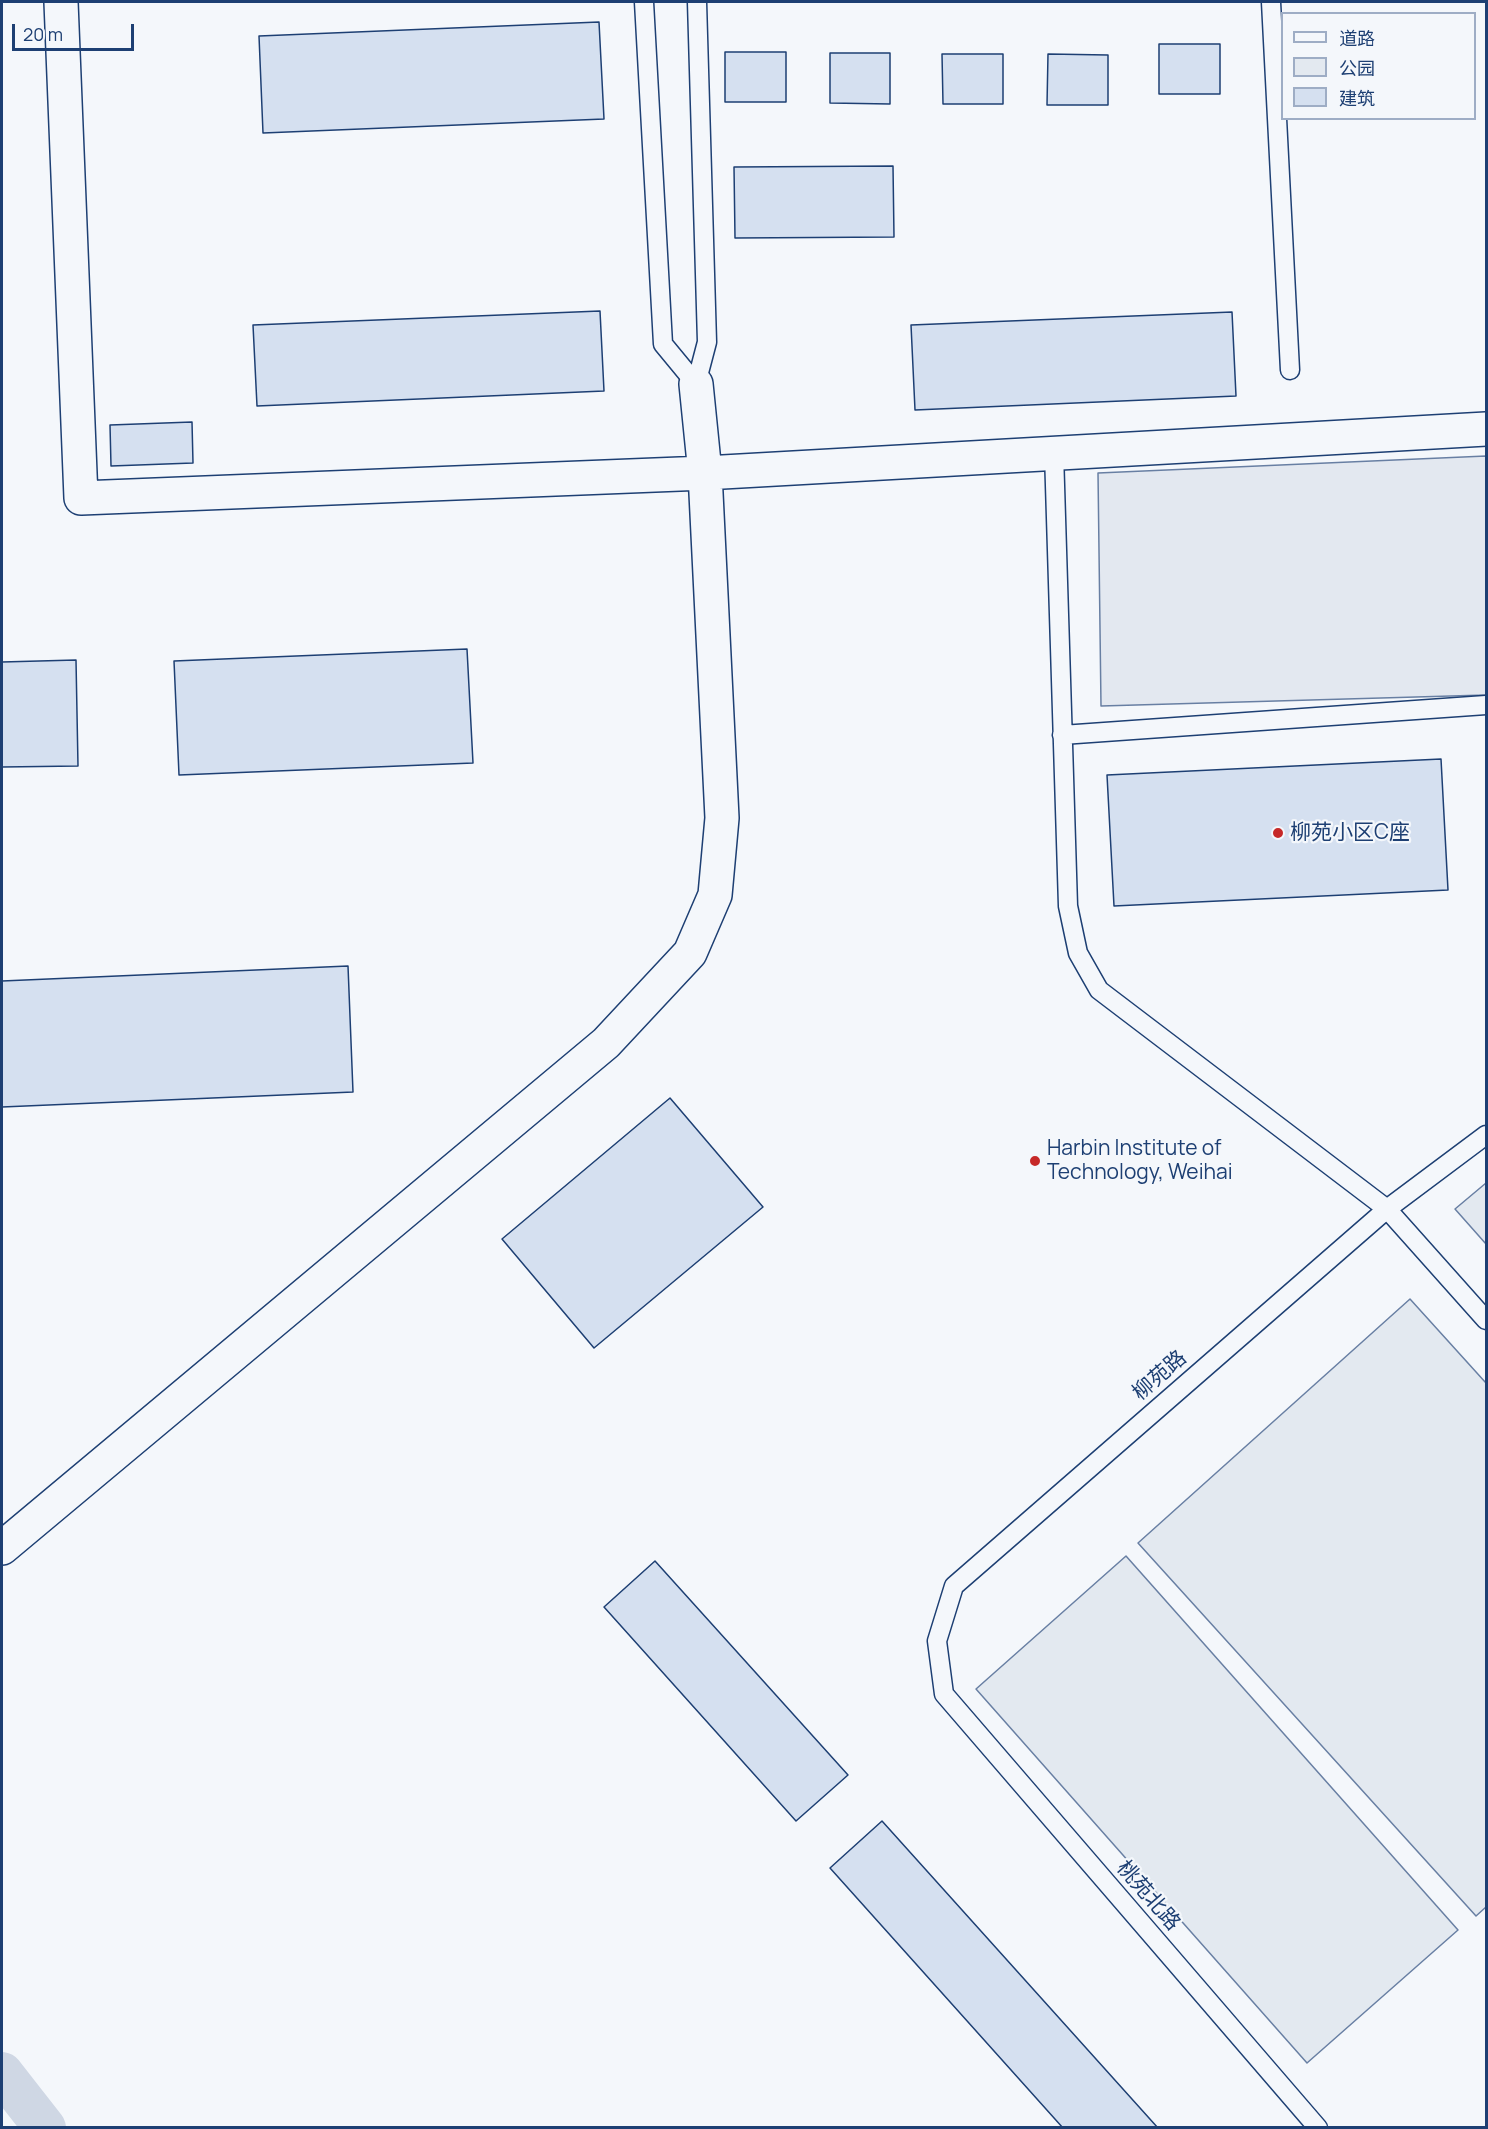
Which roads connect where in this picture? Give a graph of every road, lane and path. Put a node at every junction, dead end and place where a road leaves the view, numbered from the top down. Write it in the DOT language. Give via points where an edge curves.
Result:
graph roads {
  1 [pos="61,2"];
  2 [pos="644,2"];
  3 [pos="697,2"];
  4 [pos="1271,2"];
  5 [pos="1290,370"];
  6 [pos="696,384"];
  7 [pos="1486,429"];
  8 [pos="1054,453"];
  9 [pos="705,473"];
  10 [pos="1486,705"];
  11 [pos="1062,735"];
  12 [pos="1486,1135"];
  13 [pos="1387,1209"];
  14 [pos="1486,1320"];
  15 [pos="2,1548"];
  16 [pos="944,1694"];
  17 [pos="1318,2127"];
  1 -- 9 [label="street" via="81,498"];
  2 -- 6 [label="lane" via="663,344"];
  3 -- 6 [label="lane" via="707,342"];
  4 -- 5 [label="lane"];
  6 -- 9 [label="street"];
  7 -- 8 [label="street"];
  8 -- 9 [label="street"];
  8 -- 11 [label="lane"];
  9 -- 15 [label="street" via="722,818 715,895 690,953 606,1043"];
  10 -- 11 [label="lane"];
  11 -- 13 [label="lane" via="1068,906 1078,953 1099,990"];
  12 -- 13 [label="lane, 柳苑路"];
  13 -- 14 [label="lane"];
  13 -- 16 [label="lane, 柳苑路" via="954,1586 937,1641"];
  16 -- 17 [label="lane, 桃苑北路"];
}
